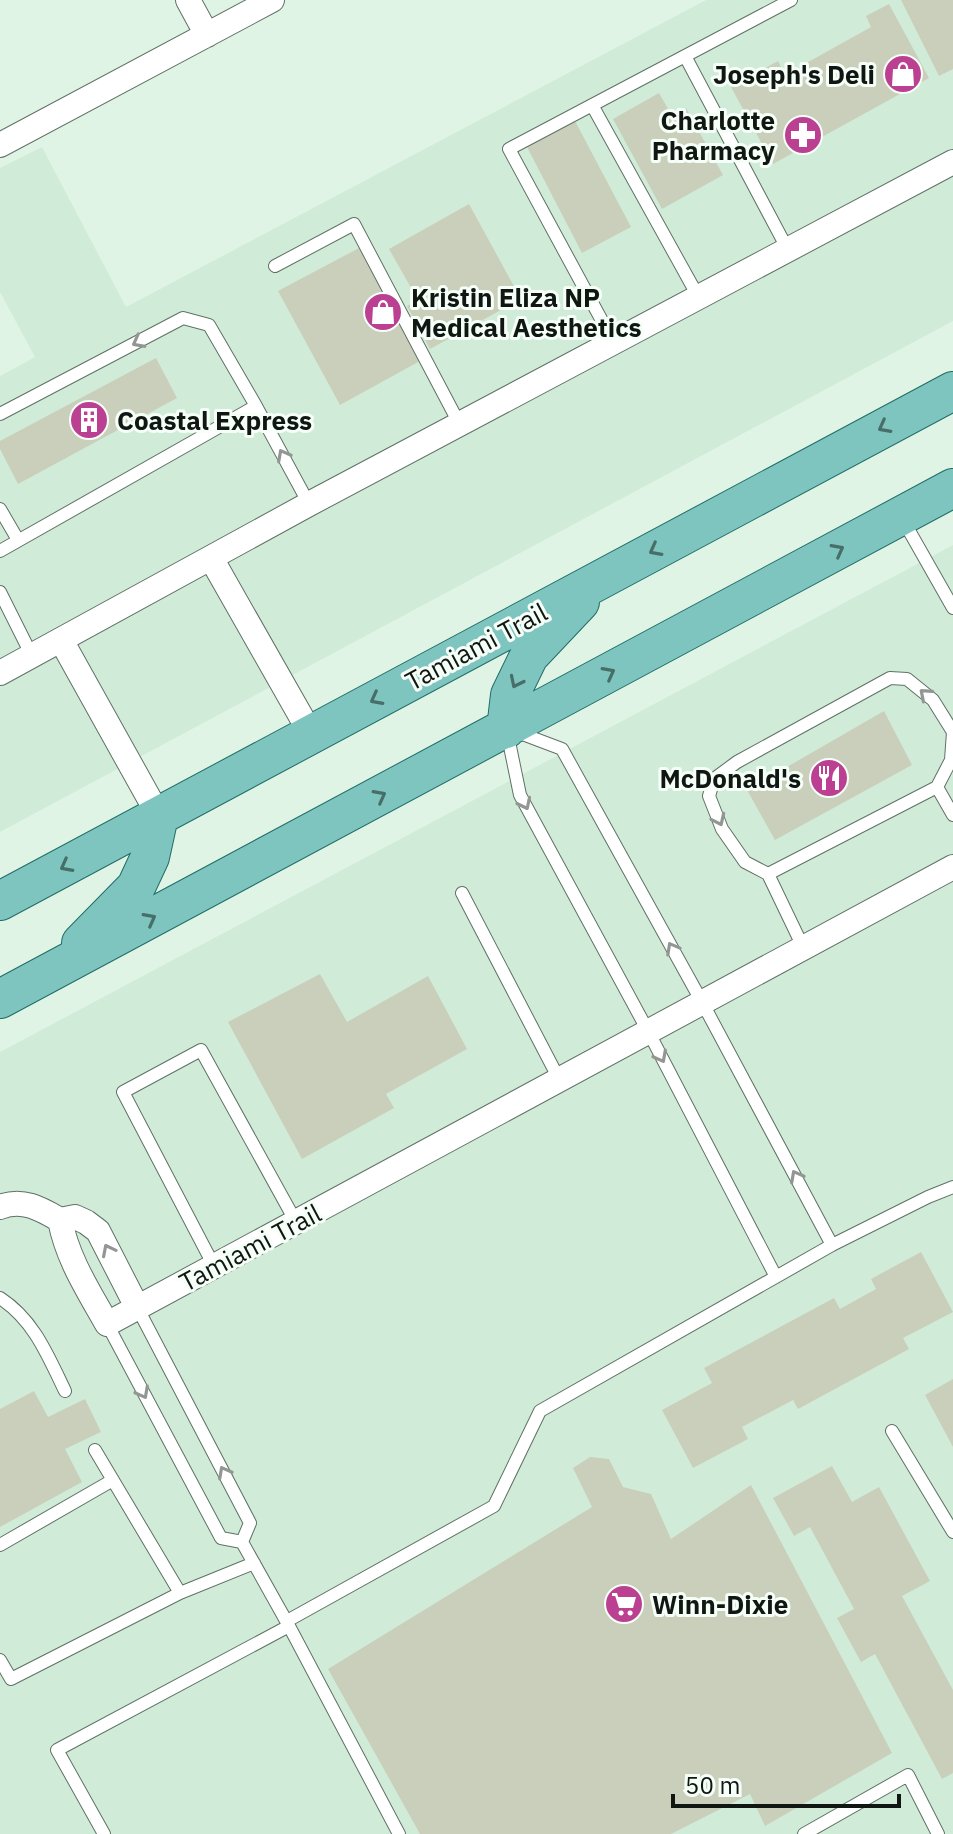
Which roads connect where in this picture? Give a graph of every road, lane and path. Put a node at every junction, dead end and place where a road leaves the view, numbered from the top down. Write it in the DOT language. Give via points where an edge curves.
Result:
graph roads {
  1 [pos="188,0"];
  2 [pos="272,0"];
  3 [pos="791,0"];
  4 [pos="207,35"];
  5 [pos="685,56"];
  6 [pos="592,105"];
  7 [pos="0,145"];
  8 [pos="953,162"];
  9 [pos="788,250"];
  10 [pos="275,266"];
  11 [pos="699,298"];
  12 [pos="614,343"];
  13 [pos="953,391"];
  14 [pos="256,406"];
  15 [pos="0,414"];
  16 [pos="460,425"];
  17 [pos="953,488"];
  18 [pos="309,504"];
  19 [pos="0,509"];
  20 [pos="901,516"];
  21 [pos="18,540"];
  22 [pos="0,551"];
  23 [pos="211,558"];
  24 [pos="601,579"];
  25 [pos="0,592"];
  26 [pos="953,608"];
  27 [pos="61,640"];
  28 [pos="32,656"];
  29 [pos="0,673"];
  30 [pos="506,729"];
  31 [pos="311,734"];
  32 [pos="937,787"];
  33 [pos="953,815"];
  34 [pos="159,816"];
  35 [pos="953,867"];
  36 [pos="768,874"];
  37 [pos="462,893"];
  38 [pos="0,901"];
  39 [pos="803,947"];
  40 [pos="57,969"];
  41 [pos="0,999"];
  42 [pos="702,1002"];
  43 [pos="648,1031"];
  44 [pos="559,1079"];
  45 [pos="953,1187"];
  46 [pos="0,1207"];
  47 [pos="60,1220"];
  48 [pos="296,1222"];
  49 [pos="832,1245"];
  50 [pos="214,1266"];
  51 [pos="776,1277"];
  52 [pos="0,1298"];
  53 [pos="137,1307"];
  54 [pos="107,1324"];
  55 [pos="65,1391"];
  56 [pos="892,1431"];
  57 [pos="95,1450"];
  58 [pos="113,1480"];
  59 [pos="953,1532"];
  60 [pos="242,1542"];
  61 [pos="0,1545"];
  62 [pos="254,1563"];
  63 [pos="180,1593"];
  64 [pos="288,1624"];
  65 [pos="0,1660"];
  66 [pos="104,1834"];
  67 [pos="399,1834"];
  68 [pos="804,1834"];
  69 [pos="938,1834"];
  1 -- 4 [label="street"];
  2 -- 4 [label="street"];
  3 -- 5 [label="lane"];
  4 -- 7 [label="street"];
  5 -- 6 [label="lane"];
  5 -- 9 [label="lane"];
  6 -- 11 [label="lane"];
  6 -- 12 [label="lane" via="509,149"];
  8 -- 9 [label="street"];
  9 -- 11 [label="street"];
  10 -- 16 [label="lane" via="354,224"];
  11 -- 12 [label="street"];
  12 -- 16 [label="street"];
  13 -- 24 [label="main road, Tamiami Trail, one-way"];
  14 -- 15 [label="lane, one-way" via="209,325 183,318"];
  18 -- 14 [label="lane, one-way"];
  14 -- 21 [label="lane"];
  16 -- 18 [label="street"];
  17 -- 20 [label="main road"];
  18 -- 23 [label="street"];
  19 -- 21 [label="lane"];
  20 -- 26 [label="lane"];
  30 -- 20 [label="main road, one-way"];
  21 -- 22 [label="lane"];
  23 -- 27 [label="street"];
  23 -- 31 [label="street"];
  24 -- 30 [label="main road, one-way" via="529,656 510,695"];
  24 -- 31 [label="main road, Tamiami Trail, one-way"];
  25 -- 28 [label="lane"];
  27 -- 28 [label="street"];
  27 -- 34 [label="street"];
  28 -- 29 [label="street"];
  40 -- 30 [label="main road, one-way"];
  42 -- 30 [label="lane, one-way" via="562,749"];
  30 -- 43 [label="lane, one-way" via="520,795"];
  31 -- 34 [label="main road, Tamiami Trail"];
  32 -- 33 [label="lane"];
  32 -- 36 [label="lane"];
  32 -- 36 [label="lane, one-way" via="951,760 953,732 933,700 907,679 890,678 714,779 709,796 722,829 745,862"];
  34 -- 38 [label="main road, Tamiami Trail, one-way"];
  34 -- 40 [label="main road" via="150,857 136,887"];
  35 -- 39 [label="street, Tamiami Trail"];
  36 -- 39 [label="lane"];
  37 -- 44 [label="lane"];
  39 -- 42 [label="street, Tamiami Trail"];
  40 -- 41 [label="main road"];
  42 -- 43 [label="street, Tamiami Trail"];
  49 -- 42 [label="lane, one-way"];
  43 -- 44 [label="street, Tamiami Trail"];
  43 -- 51 [label="lane, one-way"];
  44 -- 48 [label="street, Tamiami Trail"];
  45 -- 49 [label="lane"];
  46 -- 47 [label="street" via="33,1205"];
  53 -- 47 [label="street, one-way" via="98,1231 75,1217"];
  47 -- 54 [label="street" via="72,1260"];
  48 -- 50 [label="street, Tamiami Trail"];
  48 -- 50 [label="lane" via="201,1050 123,1092"];
  49 -- 51 [label="lane"];
  50 -- 53 [label="street, Tamiami Trail"];
  51 -- 64 [label="lane" via="540,1411 494,1506"];
  52 -- 55 [label="lane" via="35,1331"];
  53 -- 54 [label="street, Tamiami Trail"];
  60 -- 53 [label="lane, one-way" via="250,1523"];
  54 -- 60 [label="lane, one-way" via="221,1538"];
  56 -- 59 [label="lane"];
  57 -- 58 [label="lane"];
  58 -- 61 [label="lane"];
  58 -- 63 [label="lane"];
  60 -- 62 [label="lane"];
  62 -- 63 [label="lane"];
  62 -- 64 [label="lane"];
  63 -- 65 [label="lane" via="11,1679"];
  64 -- 66 [label="lane" via="57,1750"];
  64 -- 67 [label="lane"];
  68 -- 69 [label="lane" via="908,1775"];
}
